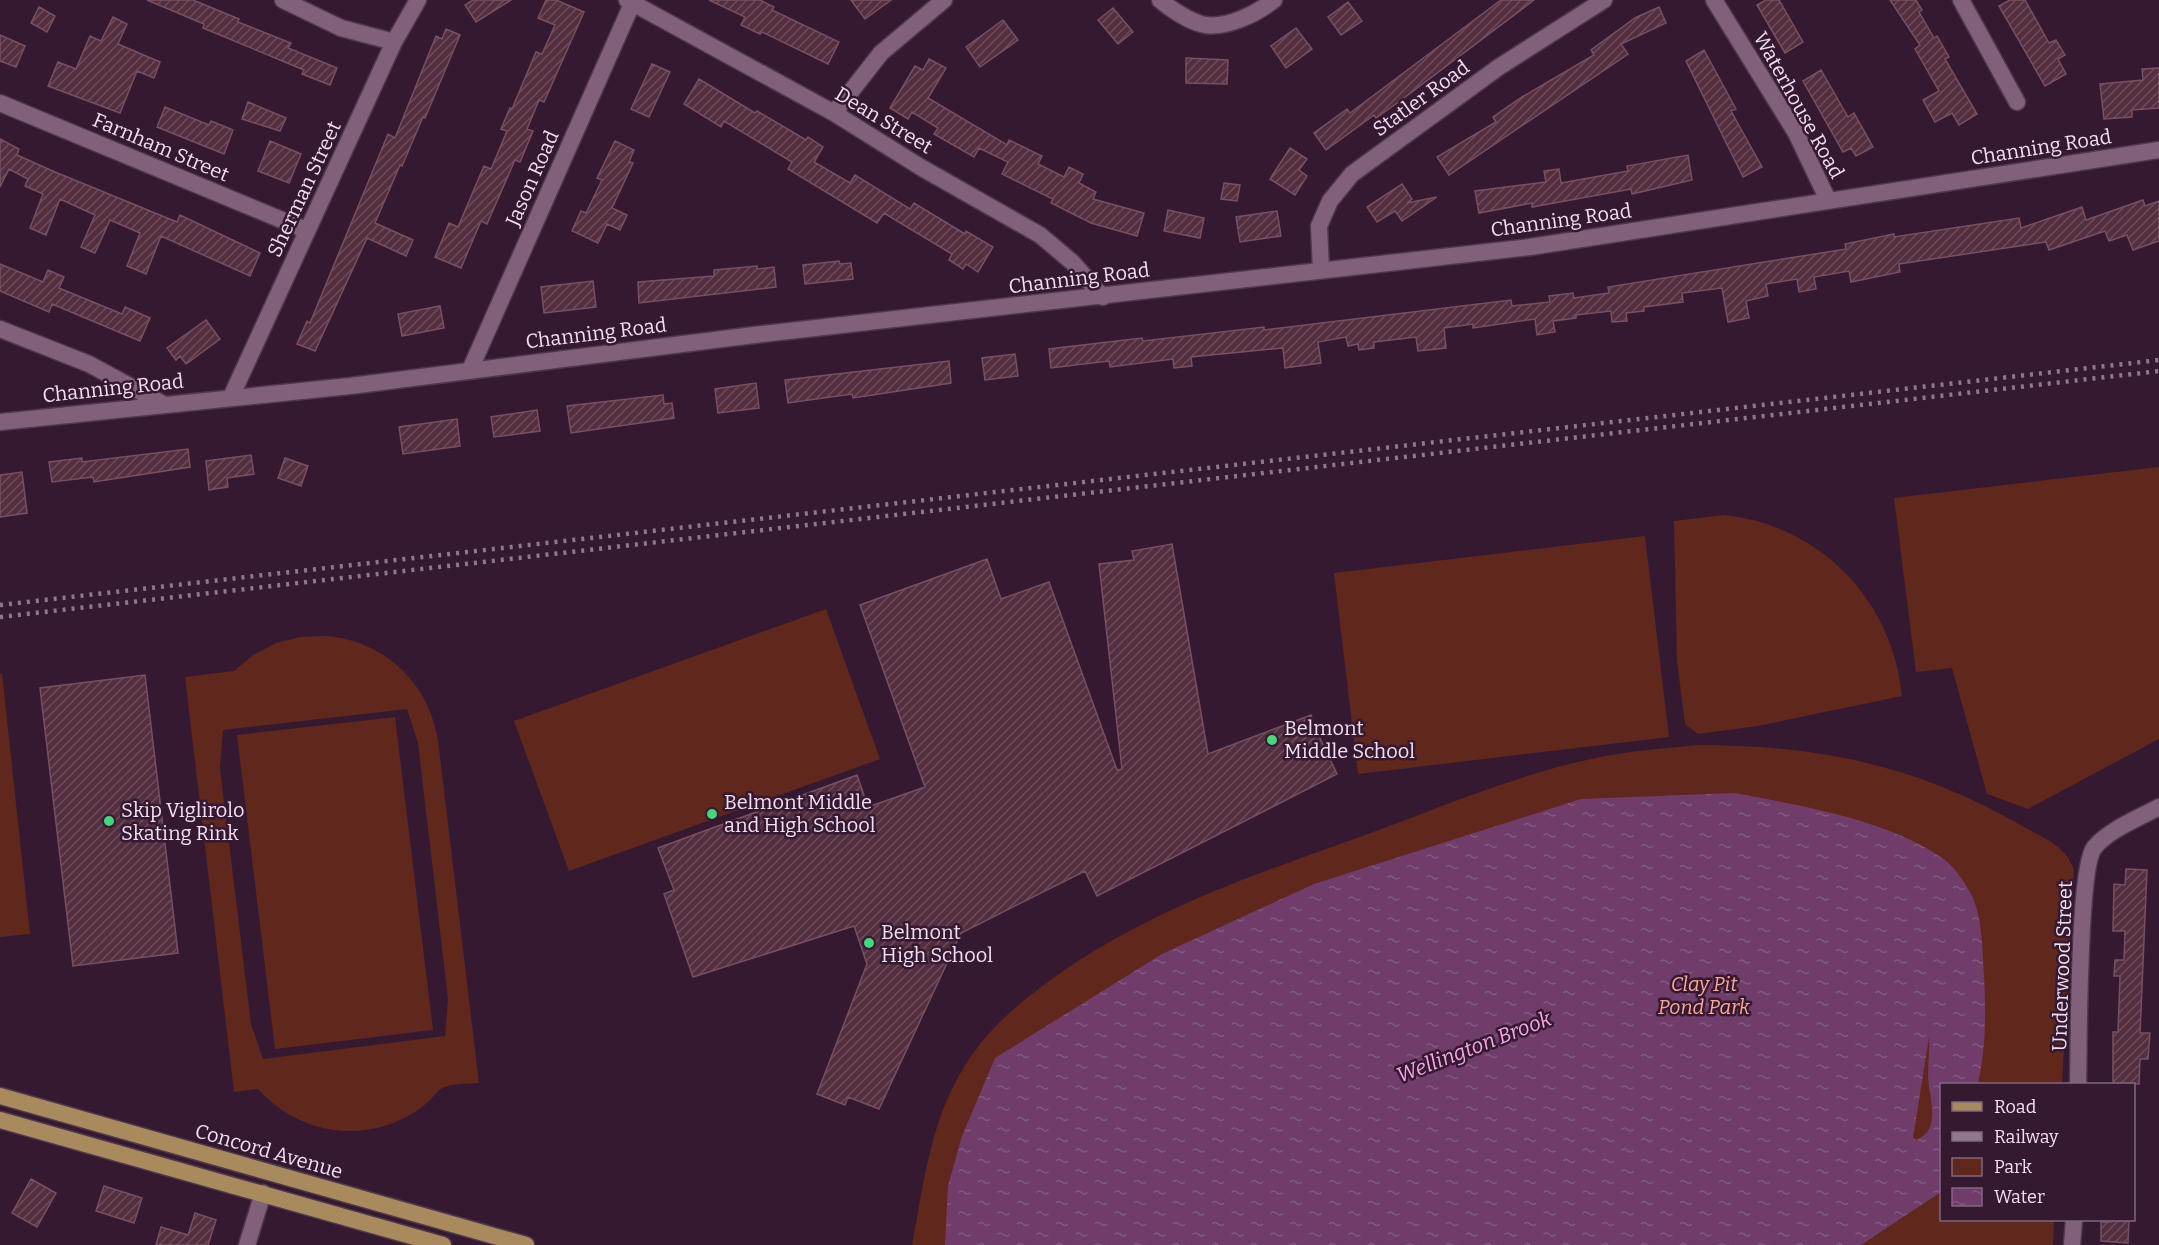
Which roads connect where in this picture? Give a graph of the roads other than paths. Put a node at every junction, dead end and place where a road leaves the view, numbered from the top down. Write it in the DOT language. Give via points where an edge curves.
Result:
graph roads {
  1 [pos="283,0"];
  2 [pos="418,0"];
  3 [pos="944,0"];
  4 [pos="1160,0"];
  5 [pos="1274,0"];
  6 [pos="1604,0"];
  7 [pos="1714,0"];
  8 [pos="1961,0"];
  9 [pos="630,2"];
  10 [pos="394,42"];
  11 [pos="2017,102"];
  12 [pos="0,103"];
  13 [pos="834,113"];
  14 [pos="2159,150"];
  15 [pos="1828,200"];
  16 [pos="306,230"];
  17 [pos="1321,270"];
  18 [pos="1103,297"];
  19 [pos="0,329"];
  20 [pos="470,370"];
  21 [pos="231,397"];
  22 [pos="162,404"];
  23 [pos="0,422"];
  24 [pos="2159,807"];
  25 [pos="2078,1083"];
  26 [pos="1,1100"];
  27 [pos="0,1120"];
  28 [pos="263,1193"];
  29 [pos="2074,1221"];
  30 [pos="481,1239"];
  31 [pos="247,1245"];
  32 [pos="443,1245"];
  33 [pos="526,1245"];
  34 [pos="2072,1245"];
  1 -- 10 [label="street" via="341,28"];
  2 -- 10 [label="street, Sherman Street"];
  3 -- 13 [label="street" via="881,53"];
  4 -- 5 [label="street" via="1205,25 1237,21"];
  6 -- 17 [label="street, Statler Road" via="1500,67 1352,174 1330,201 1319,226"];
  7 -- 15 [label="street, Waterhouse Road" via="1796,133"];
  8 -- 11 [label="street"];
  9 -- 13 [label="street, Dean Street"];
  9 -- 20 [label="street, Jason Road"];
  10 -- 16 [label="street, Sherman Street"];
  12 -- 16 [label="street, Farnham Street"];
  13 -- 18 [label="street, Dean Street" via="1040,235 1072,262"];
  14 -- 15 [label="street, Channing Road"];
  15 -- 17 [label="street, Channing Road" via="1530,247"];
  16 -- 21 [label="street, Sherman Street"];
  17 -- 18 [label="street, Channing Road"];
  18 -- 20 [label="street, Channing Road"];
  19 -- 22 [label="street" via="89,364"];
  20 -- 21 [label="street, Channing Road"];
  21 -- 22 [label="street, Channing Road"];
  22 -- 23 [label="street, Channing Road"];
  24 -- 25 [label="street, Underwood Street" via="2101,841 2092,850 2087,866"];
  26 -- 30 [label="main road, Concord Avenue"];
  27 -- 28 [label="main road"];
  28 -- 31 [label="street"];
  28 -- 32 [label="main road"];
  29 -- 34 [label="street"];
  30 -- 33 [label="main road, Concord Avenue"];
}
